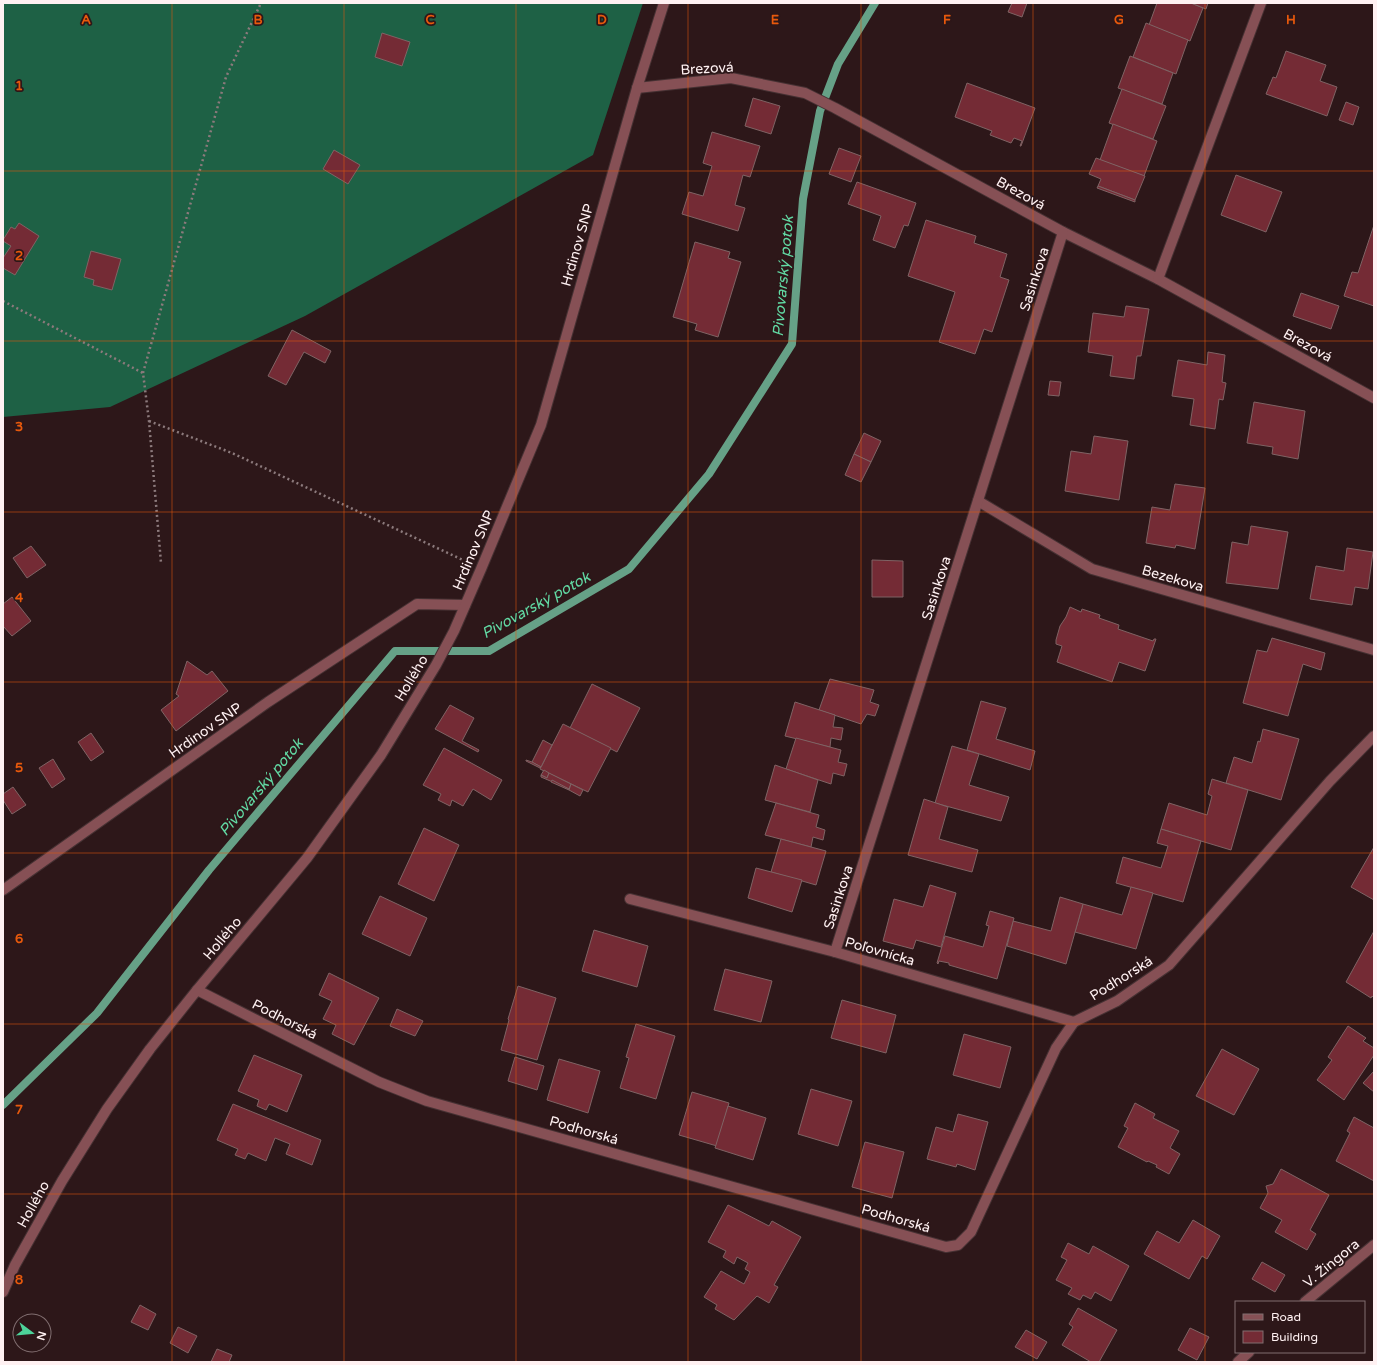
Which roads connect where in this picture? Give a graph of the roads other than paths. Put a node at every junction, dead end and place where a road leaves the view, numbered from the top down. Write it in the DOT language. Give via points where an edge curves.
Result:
graph roads {
  1 [pos="664,3"];
  2 [pos="1261,3"];
  3 [pos="637,88"];
  4 [pos="1063,232"];
  5 [pos="1158,279"];
  6 [pos="1374,398"];
  7 [pos="978,502"];
  8 [pos="465,605"];
  9 [pos="1374,650"];
  10 [pos="1374,736"];
  11 [pos="3,890"];
  12 [pos="630,899"];
  13 [pos="835,952"];
  14 [pos="197,990"];
  15 [pos="1074,1022"];
  16 [pos="1374,1246"];
  17 [pos="3,1292"];
  18 [pos="1306,1301"];
  19 [pos="1248,1353"];
  20 [pos="1238,1362"];
  1 -- 3 [label="street, Hrdinov SNP"];
  2 -- 5 [label="street"];
  3 -- 4 [label="street, Brezová" via="731,78 805,93"];
  3 -- 8 [label="street, Hrdinov SNP" via="541,424"];
  4 -- 5 [label="street, Brezová"];
  4 -- 7 [label="street, Sasinkova"];
  5 -- 6 [label="street, Brezová"];
  7 -- 9 [label="street, Bezekova" via="1092,569"];
  7 -- 13 [label="street, Sasinkova"];
  8 -- 11 [label="street, Hrdinov SNP" via="417,604 268,702"];
  8 -- 14 [label="street, Hollého" via="436,665 381,755 307,858"];
  10 -- 15 [label="street, Podhorská" via="1330,781 1169,965 1117,1001"];
  12 -- 13 [label="street, Poľovnícka"];
  13 -- 15 [label="street, Poľovnícka"];
  14 -- 15 [label="street, Podhorská" via="379,1082 427,1101 946,1247 958,1245 971,1232 1056,1048"];
  14 -- 17 [label="street, Hollého" via="107,1109 62,1181"];
  16 -- 18 [label="street, V. Žingora"];
  19 -- 20 [label="street"];
}
